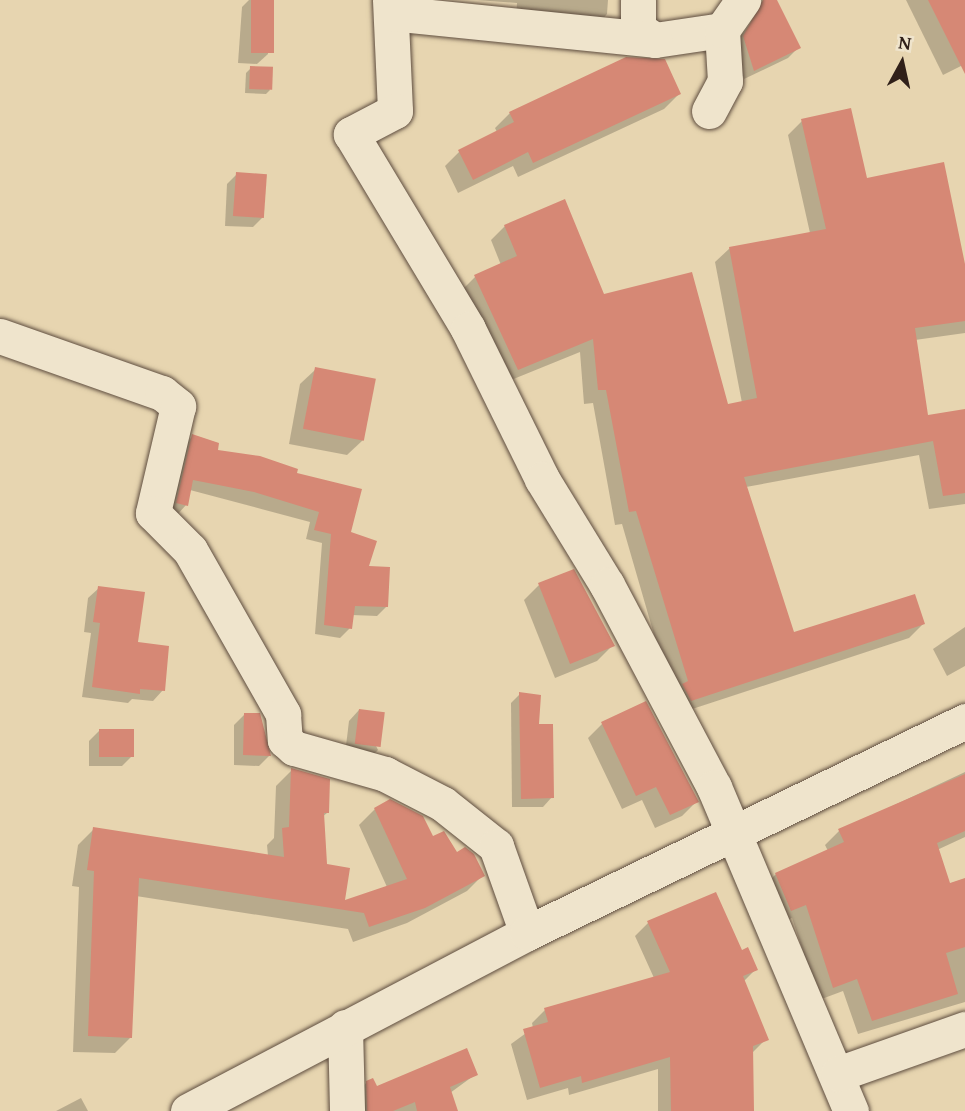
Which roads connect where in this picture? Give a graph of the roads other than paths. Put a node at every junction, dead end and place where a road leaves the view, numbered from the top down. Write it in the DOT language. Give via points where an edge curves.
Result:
graph roads {
  1 [pos="638,0"];
  2 [pos="743,0"];
  3 [pos="391,7"];
  4 [pos="722,30"];
  5 [pos="655,40"];
  6 [pos="709,111"];
  7 [pos="0,336"];
  8 [pos="965,721"];
  9 [pos="731,835"];
  10 [pos="527,933"];
  11 [pos="345,1027"];
  12 [pos="965,1029"];
  13 [pos="838,1074"];
  14 [pos="188,1111"];
  15 [pos="347,1111"];
  16 [pos="851,1111"];
  1 -- 5 [label="street" via="638,29"];
  2 -- 4 [label="street"];
  3 -- 5 [label="street"];
  3 -- 9 [label="street" via="395,111 351,134 468,329 542,479 607,585 714,787"];
  4 -- 5 [label="street"];
  4 -- 6 [label="street" via="724,81"];
  7 -- 10 [label="street" via="162,393 178,406 153,513 197,561 284,714 285,740 294,748 385,774 443,804 496,846"];
  8 -- 9 [label="street"];
  9 -- 10 [label="street"];
  9 -- 13 [label="street"];
  10 -- 11 [label="street"];
  11 -- 14 [label="street"];
  11 -- 15 [label="street"];
  12 -- 13 [label="street"];
  13 -- 16 [label="street"];
}
